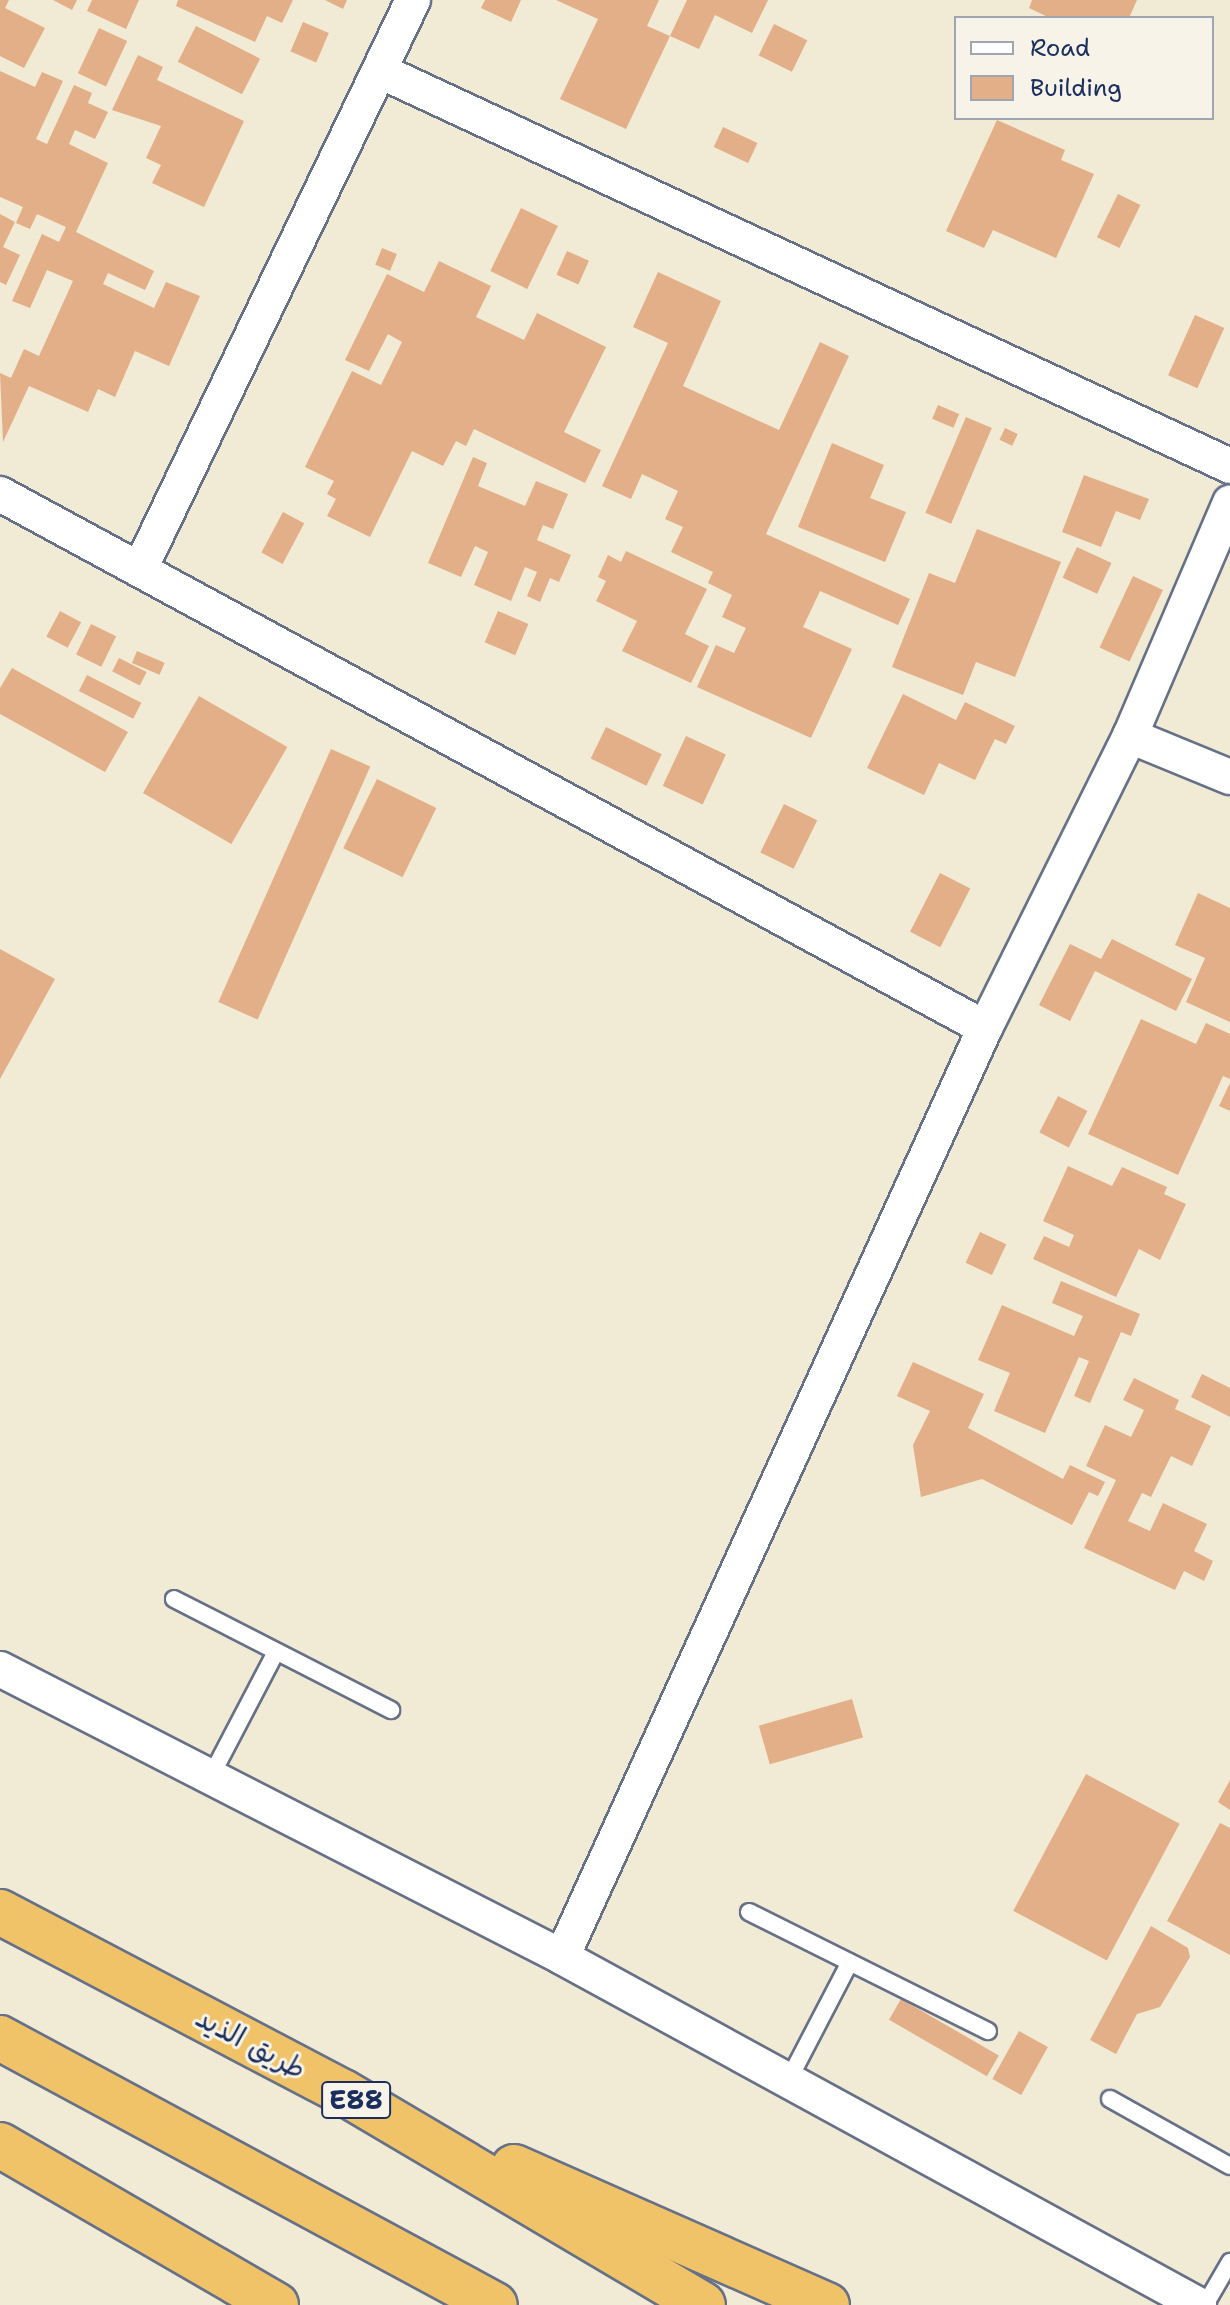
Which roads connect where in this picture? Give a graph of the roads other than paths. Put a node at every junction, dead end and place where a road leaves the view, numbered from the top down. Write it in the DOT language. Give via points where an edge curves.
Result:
graph roads {
  1 [pos="413,0"];
  2 [pos="380,71"];
  3 [pos="1230,466"];
  4 [pos="0,494"];
  5 [pos="1230,503"];
  6 [pos="140,569"];
  7 [pos="1130,736"];
  8 [pos="1230,777"];
  9 [pos="985,1028"];
  10 [pos="174,1599"];
  11 [pos="276,1652"];
  12 [pos="0,1669"];
  13 [pos="391,1710"];
  14 [pos="209,1780"];
  15 [pos="0,1912"];
  16 [pos="749,1912"];
  17 [pos="562,1957"];
  18 [pos="850,1962"];
  19 [pos="988,2031"];
  20 [pos="0,2038"];
  21 [pos="787,2083"];
  22 [pos="343,2092"];
  23 [pos="1110,2099"];
  24 [pos="0,2145"];
  25 [pos="1230,2166"];
  26 [pos="1230,2262"];
  27 [pos="276,2305"];
  28 [pos="495,2305"];
  29 [pos="703,2305"];
  30 [pos="827,2305"];
  31 [pos="1202,2305"];
  1 -- 2 [label="street"];
  2 -- 3 [label="street"];
  2 -- 6 [label="street"];
  4 -- 6 [label="street"];
  5 -- 7 [label="street"];
  6 -- 9 [label="street"];
  7 -- 8 [label="street"];
  7 -- 9 [label="street"];
  9 -- 17 [label="street"];
  10 -- 11 [label="lane"];
  11 -- 13 [label="lane"];
  11 -- 14 [label="lane"];
  12 -- 14 [label="street"];
  14 -- 17 [label="street"];
  15 -- 22 [label="highway, طريق الذيد / E88"];
  16 -- 18 [label="lane"];
  17 -- 21 [label="street"];
  18 -- 19 [label="lane"];
  18 -- 21 [label="lane"];
  20 -- 28 [label="highway"];
  21 -- 31 [label="street"];
  22 -- 29 [label="highway, طريق الذيد / E88"];
  22 -- 30 [label="highway"];
  23 -- 25 [label="lane"];
  24 -- 27 [label="highway"];
  26 -- 31 [label="lane"];
}
